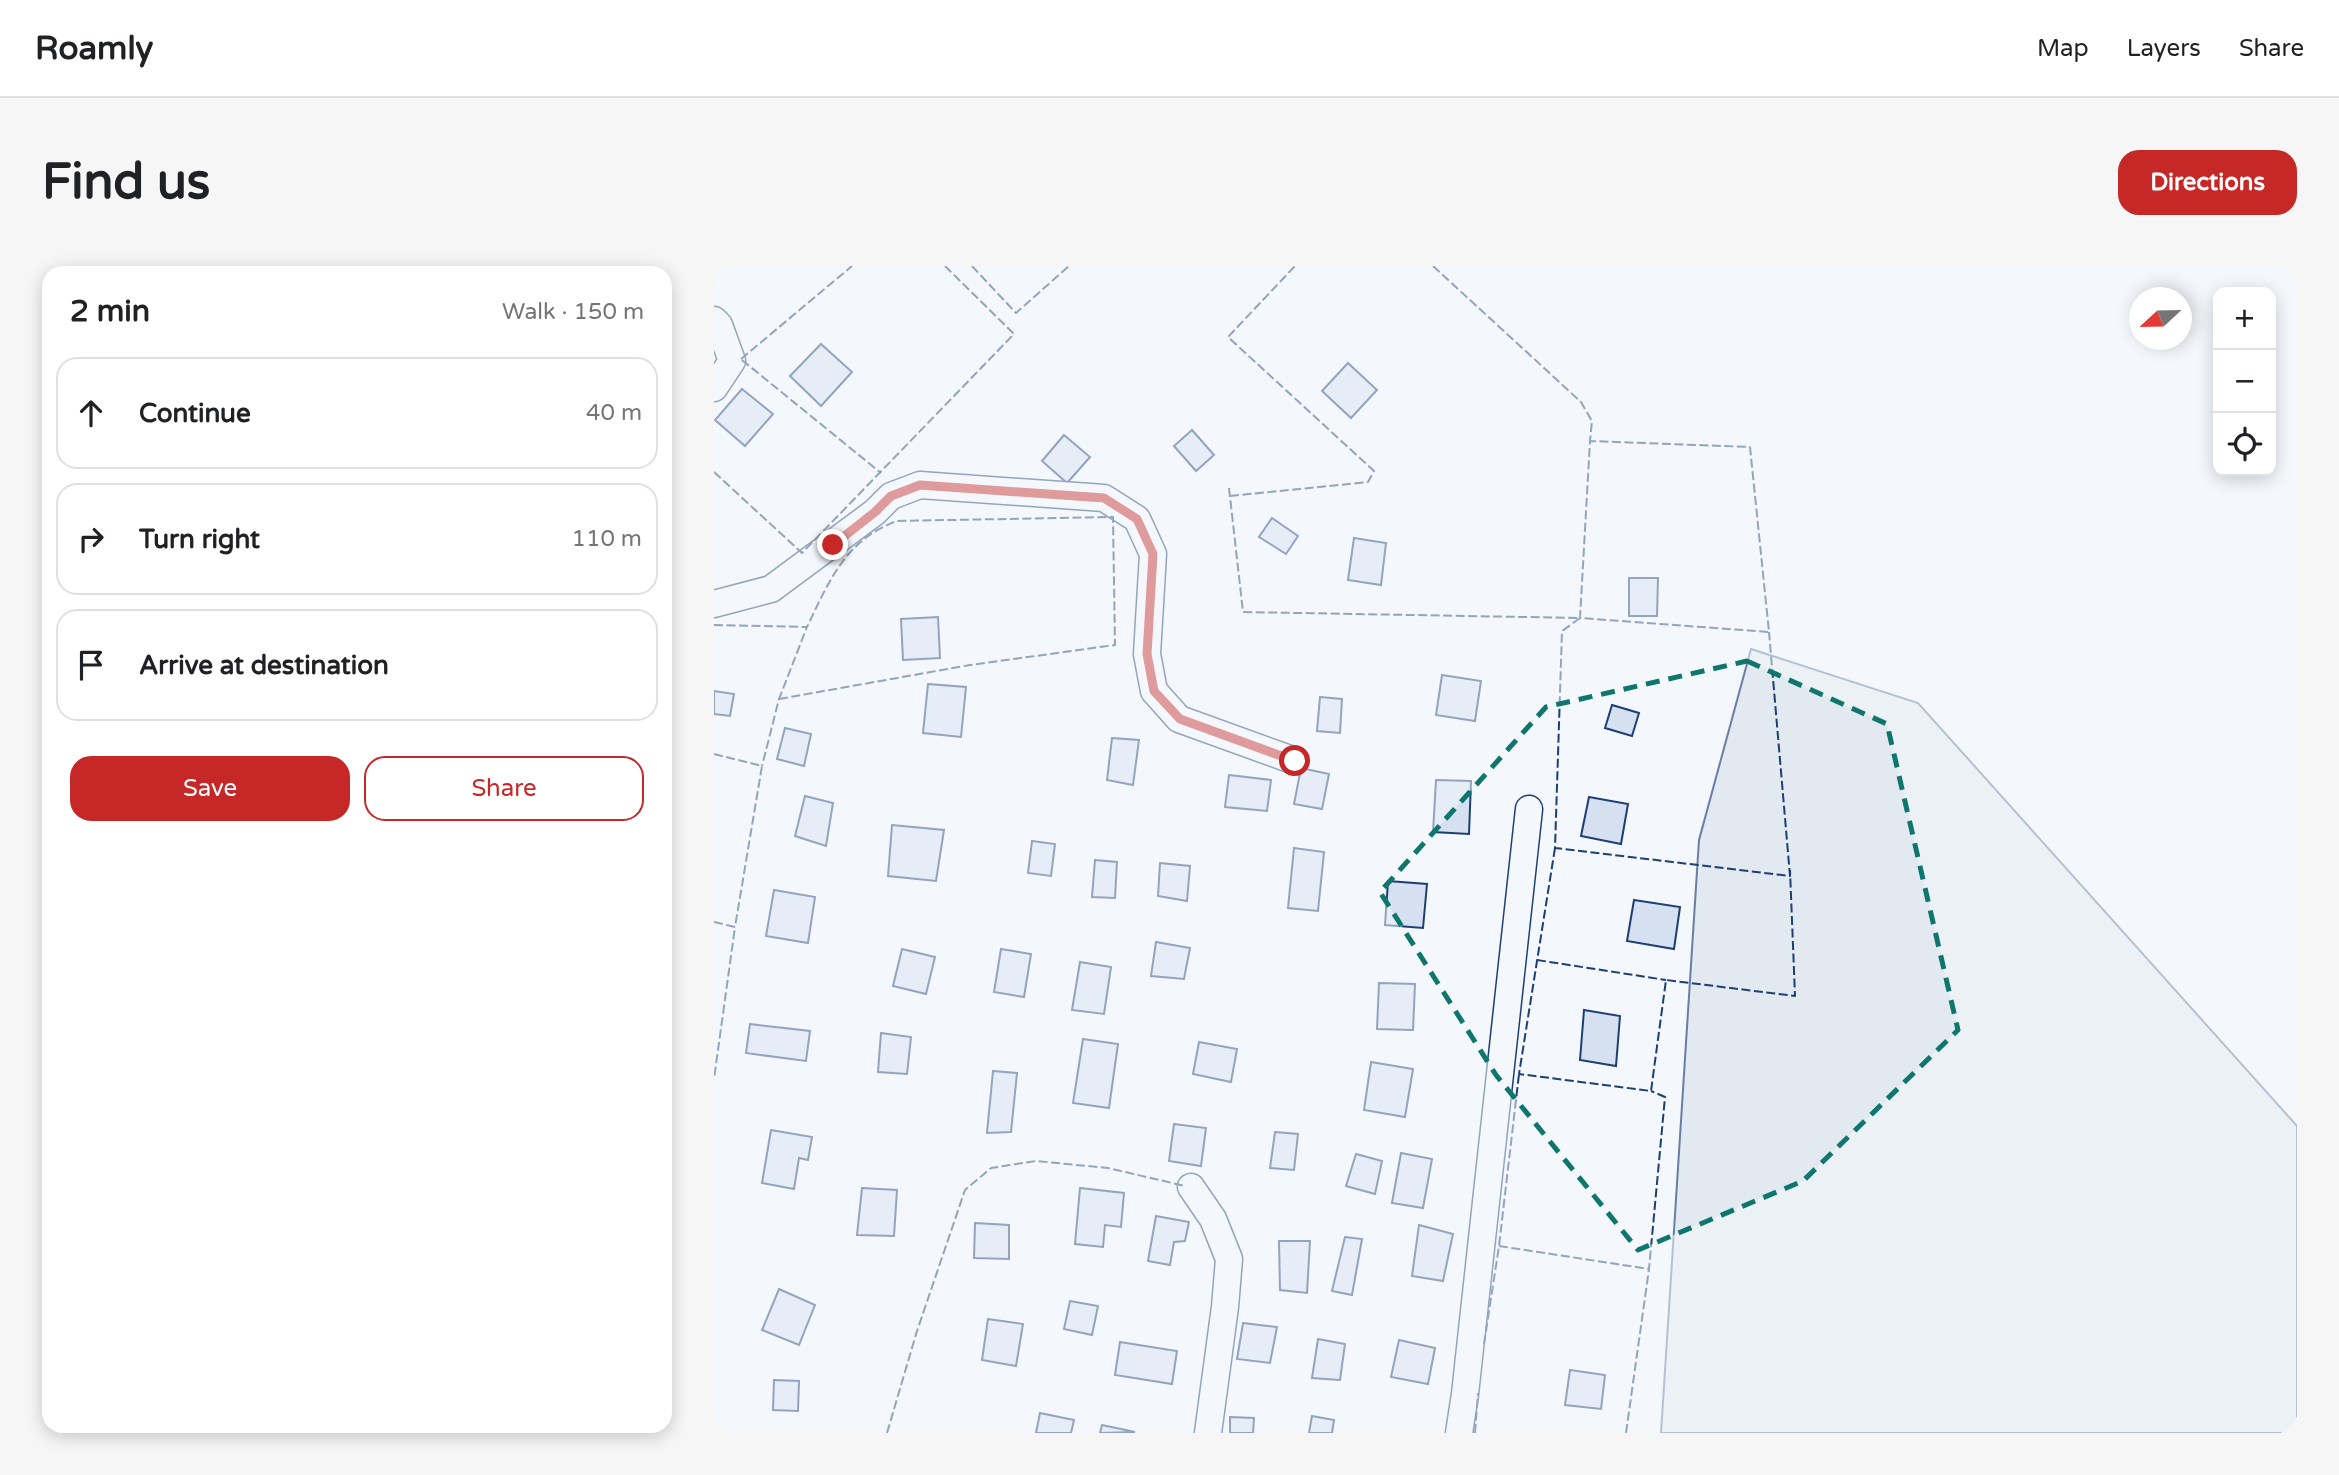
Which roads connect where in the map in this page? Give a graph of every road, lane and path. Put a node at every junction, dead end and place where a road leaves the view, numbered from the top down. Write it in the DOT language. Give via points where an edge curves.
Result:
graph roads {
  1 [pos="714,320"];
  2 [pos="714,388"];
  3 [pos="714,604"];
  4 [pos="1295,761"];
  5 [pos="1529,809"];
  6 [pos="1191,1187"];
  7 [pos="1208,1433"];
  8 [pos="1459,1433"];
  1 -- 2 [label="street" via="732,361"];
  3 -- 4 [label="street" via="771,589 844,537 891,496 920,485 1104,498 1137,519 1153,554 1147,654 1154,691 1180,719"];
  5 -- 8 [label="street"];
  6 -- 7 [label="street" via="1213,1219 1228,1259"];
}
